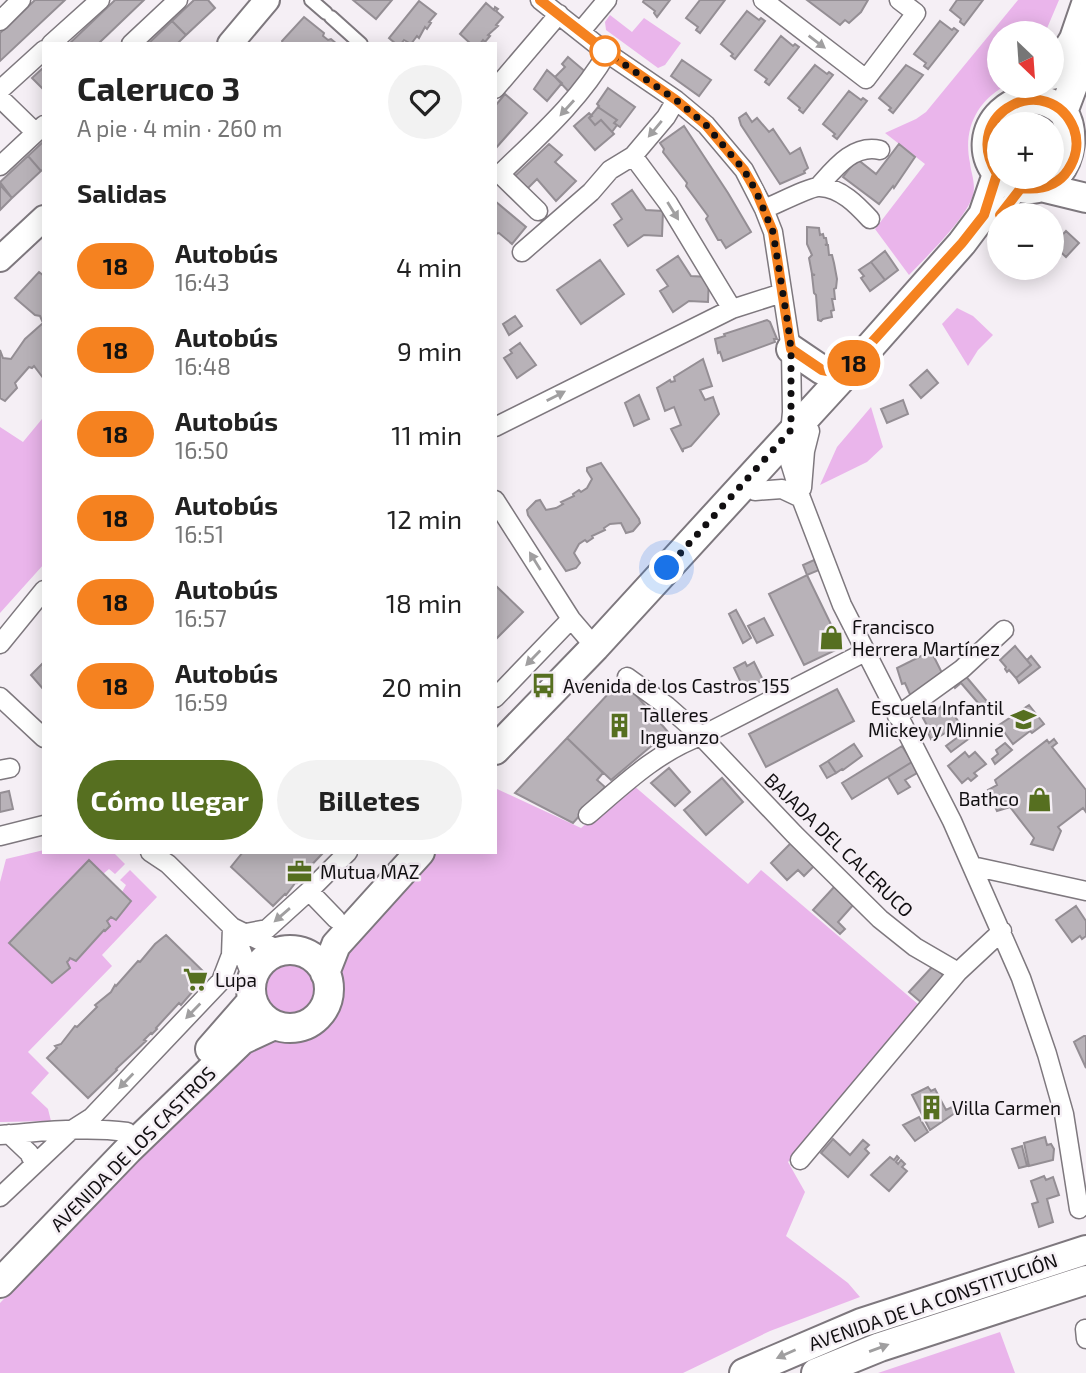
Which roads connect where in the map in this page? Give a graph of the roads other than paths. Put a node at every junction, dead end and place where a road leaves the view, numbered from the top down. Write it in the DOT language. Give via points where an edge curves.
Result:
graph roads {
  1 [pos="21,0"];
  2 [pos="100,0"];
  3 [pos="178,0"];
  4 [pos="267,0"];
  5 [pos="311,0"];
  6 [pos="540,0"];
  7 [pos="607,0"];
  8 [pos="763,0"];
  9 [pos="899,0"];
  10 [pos="1086,4"];
  11 [pos="559,14"];
  12 [pos="0,21"];
  13 [pos="581,31"];
  14 [pos="53,42"];
  15 [pos="133,42"];
  16 [pos="232,42"];
  17 [pos="359,42"];
  18 [pos="1086,51"];
  19 [pos="42,52"];
  20 [pos="607,52"];
  21 [pos="1064,55"];
  22 [pos="497,87"];
  23 [pos="0,90"];
  24 [pos="0,98"];
  25 [pos="1028,98"];
  26 [pos="1044,98"];
  27 [pos="676,100"];
  28 [pos="1002,112"];
  29 [pos="1063,112"];
  30 [pos="1064,114"];
  31 [pos="40,129"];
  32 [pos="880,149"];
  33 [pos="633,156"];
  34 [pos="1074,158"];
  35 [pos="0,166"];
  36 [pos="498,174"];
  37 [pos="1064,175"];
  38 [pos="818,187"];
  39 [pos="1005,189"];
  40 [pos="1049,189"];
  41 [pos="1086,191"];
  42 [pos="1086,198"];
  43 [pos="764,209"];
  44 [pos="538,211"];
  45 [pos="870,219"];
  46 [pos="42,223"];
  47 [pos="987,232"];
  48 [pos="522,251"];
  49 [pos="0,259"];
  50 [pos="782,293"];
  51 [pos="732,309"];
  52 [pos="791,349"];
  53 [pos="843,374"];
  54 [pos="792,382"];
  55 [pos="497,426"];
  56 [pos="805,428"];
  57 [pos="755,491"];
  58 [pos="801,498"];
  59 [pos="497,503"];
  60 [pos="42,592"];
  61 [pos="571,619"];
  62 [pos="1004,630"];
  63 [pos="0,644"];
  64 [pos="595,647"];
  65 [pos="865,652"];
  66 [pos="626,677"];
  67 [pos="497,696"];
  68 [pos="0,697"];
  69 [pos="897,716"];
  70 [pos="42,736"];
  71 [pos="701,736"];
  72 [pos="497,748"];
  73 [pos="497,771"];
  74 [pos="588,815"];
  75 [pos="42,826"];
  76 [pos="0,836"];
  77 [pos="346,854"];
  78 [pos="396,854"];
  79 [pos="418,854"];
  80 [pos="164,858"];
  81 [pos="972,866"];
  82 [pos="309,891"];
  83 [pos="1084,893"];
  84 [pos="336,919"];
  85 [pos="239,930"];
  86 [pos="1002,931"];
  87 [pos="292,952"];
  88 [pos="958,971"];
  89 [pos="325,973"];
  90 [pos="252,990"];
  91 [pos="274,1025"];
  92 [pos="70,1131"];
  93 [pos="127,1132"];
  94 [pos="4,1134"];
  95 [pos="800,1160"];
  96 [pos="34,1163"];
  97 [pos="0,1197"];
  98 [pos="1079,1209"];
  99 [pos="1086,1250"];
  100 [pos="0,1263"];
  101 [pos="1086,1280"];
  102 [pos="0,1283"];
  103 [pos="744,1373"];
  104 [pos="816,1373"];
  1 -- 12 [label="street"];
  2 -- 14 [label="street"];
  3 -- 15 [label="street"];
  4 -- 16 [label="main road"];
  5 -- 17 [label="street"];
  6 -- 11 [label="street"];
  7 -- 13 [label="street"];
  8 -- 9 [label="street, one-way" via="866,79 916,13"];
  10 -- 21 [label="main road"];
  11 -- 13 [label="street"];
  11 -- 22 [label="street"];
  13 -- 20 [label="street"];
  18 -- 29 [label="main road"];
  19 -- 23 [label="street"];
  20 -- 27 [label="street"];
  20 -- 36 [label="street, one-way" via="566,109"];
  24 -- 31 [label="street"];
  25 -- 28 [label="main road"];
  26 -- 29 [label="main road"];
  27 -- 33 [label="street, one-way"];
  27 -- 43 [label="street" via="730,152"];
  30 -- 34 [label="main road" via="1076,134"];
  31 -- 35 [label="street"];
  32 -- 38 [label="street" via="868,147 841,161"];
  33 -- 48 [label="street" via="610,170"];
  33 -- 51 [label="street, one-way" via="668,203"];
  34 -- 37 [label="main road"];
  34 -- 41 [label="main road"];
  36 -- 44 [label="street"];
  38 -- 43 [label="street"];
  38 -- 45 [label="street" via="840,193"];
  39 -- 53 [label="main road"];
  40 -- 42 [label="main road"];
  43 -- 50 [label="street" via="773,232"];
  46 -- 49 [label="main road"];
  47 -- 56 [label="main road"];
  50 -- 51 [label="street"];
  50 -- 52 [label="street"];
  55 -- 51 [label="street, one-way"];
  52 -- 53 [label="main road" via="822,370"];
  52 -- 54 [label="street"];
  53 -- 56 [label="main road"];
  54 -- 56 [label="street"];
  54 -- 56 [label="street"];
  56 -- 57 [label="main road"];
  56 -- 58 [label="street"];
  56 -- 58 [label="street"];
  56 -- 64 [label="main road"];
  57 -- 58 [label="street" via="782,489"];
  57 -- 73 [label="main road" via="606,658"];
  58 -- 65 [label="street"];
  61 -- 59 [label="street, one-way"];
  60 -- 63 [label="street"];
  61 -- 64 [label="street"];
  61 -- 67 [label="street, one-way"];
  62 -- 69 [label="street"];
  64 -- 72 [label="main road"];
  65 -- 69 [label="street"];
  65 -- 71 [label="street"];
  66 -- 71 [label="street, BAJADA DEL CALERUCO"];
  68 -- 70 [label="street"];
  69 -- 81 [label="street"];
  71 -- 74 [label="street" via="665,753"];
  71 -- 88 [label="street, BAJADA DEL CALERUCO" via="880,919 915,947"];
  75 -- 76 [label="street"];
  77 -- 82 [label="street"];
  78 -- 84 [label="main road"];
  79 -- 89 [label="main road" via="335,945"];
  80 -- 85 [label="street"];
  81 -- 83 [label="street"];
  81 -- 86 [label="street"];
  82 -- 84 [label="street"];
  82 -- 85 [label="street, one-way" via="267,929"];
  84 -- 87 [label="main road"];
  85 -- 87 [label="street"];
  85 -- 90 [label="street"];
  85 -- 92 [label="street, one-way" via="221,981 92,1117"];
  86 -- 88 [label="street"];
  86 -- 98 [label="street" via="1048,1054 1064,1114"];
  87 -- 89 [label="main road" via="317,961"];
  87 -- 90 [label="main road" via="264,961"];
  88 -- 95 [label="street"];
  89 -- 91 [label="main road" via="327,999 312,1021 300,1027"];
  90 -- 91 [label="main road" via="264,1019"];
  90 -- 93 [label="main road, AVENIDA DE LOS CASTROS" via="223,1035"];
  91 -- 102 [label="main road, AVENIDA DE LOS CASTROS" via="242,1040"];
  92 -- 93 [label="street"];
  92 -- 94 [label="street"];
  92 -- 96 [label="street"];
  93 -- 100 [label="main road, AVENIDA DE LOS CASTROS"];
  94 -- 96 [label="street" via="29,1153"];
  96 -- 97 [label="street"];
  99 -- 103 [label="main road, AVENIDA DE LA CONSTITUCIÓN, one-way" via="861,1323"];
  104 -- 101 [label="main road, AVENIDA DE LA CONSTITUCIÓN, one-way" via="892,1343"];
}
